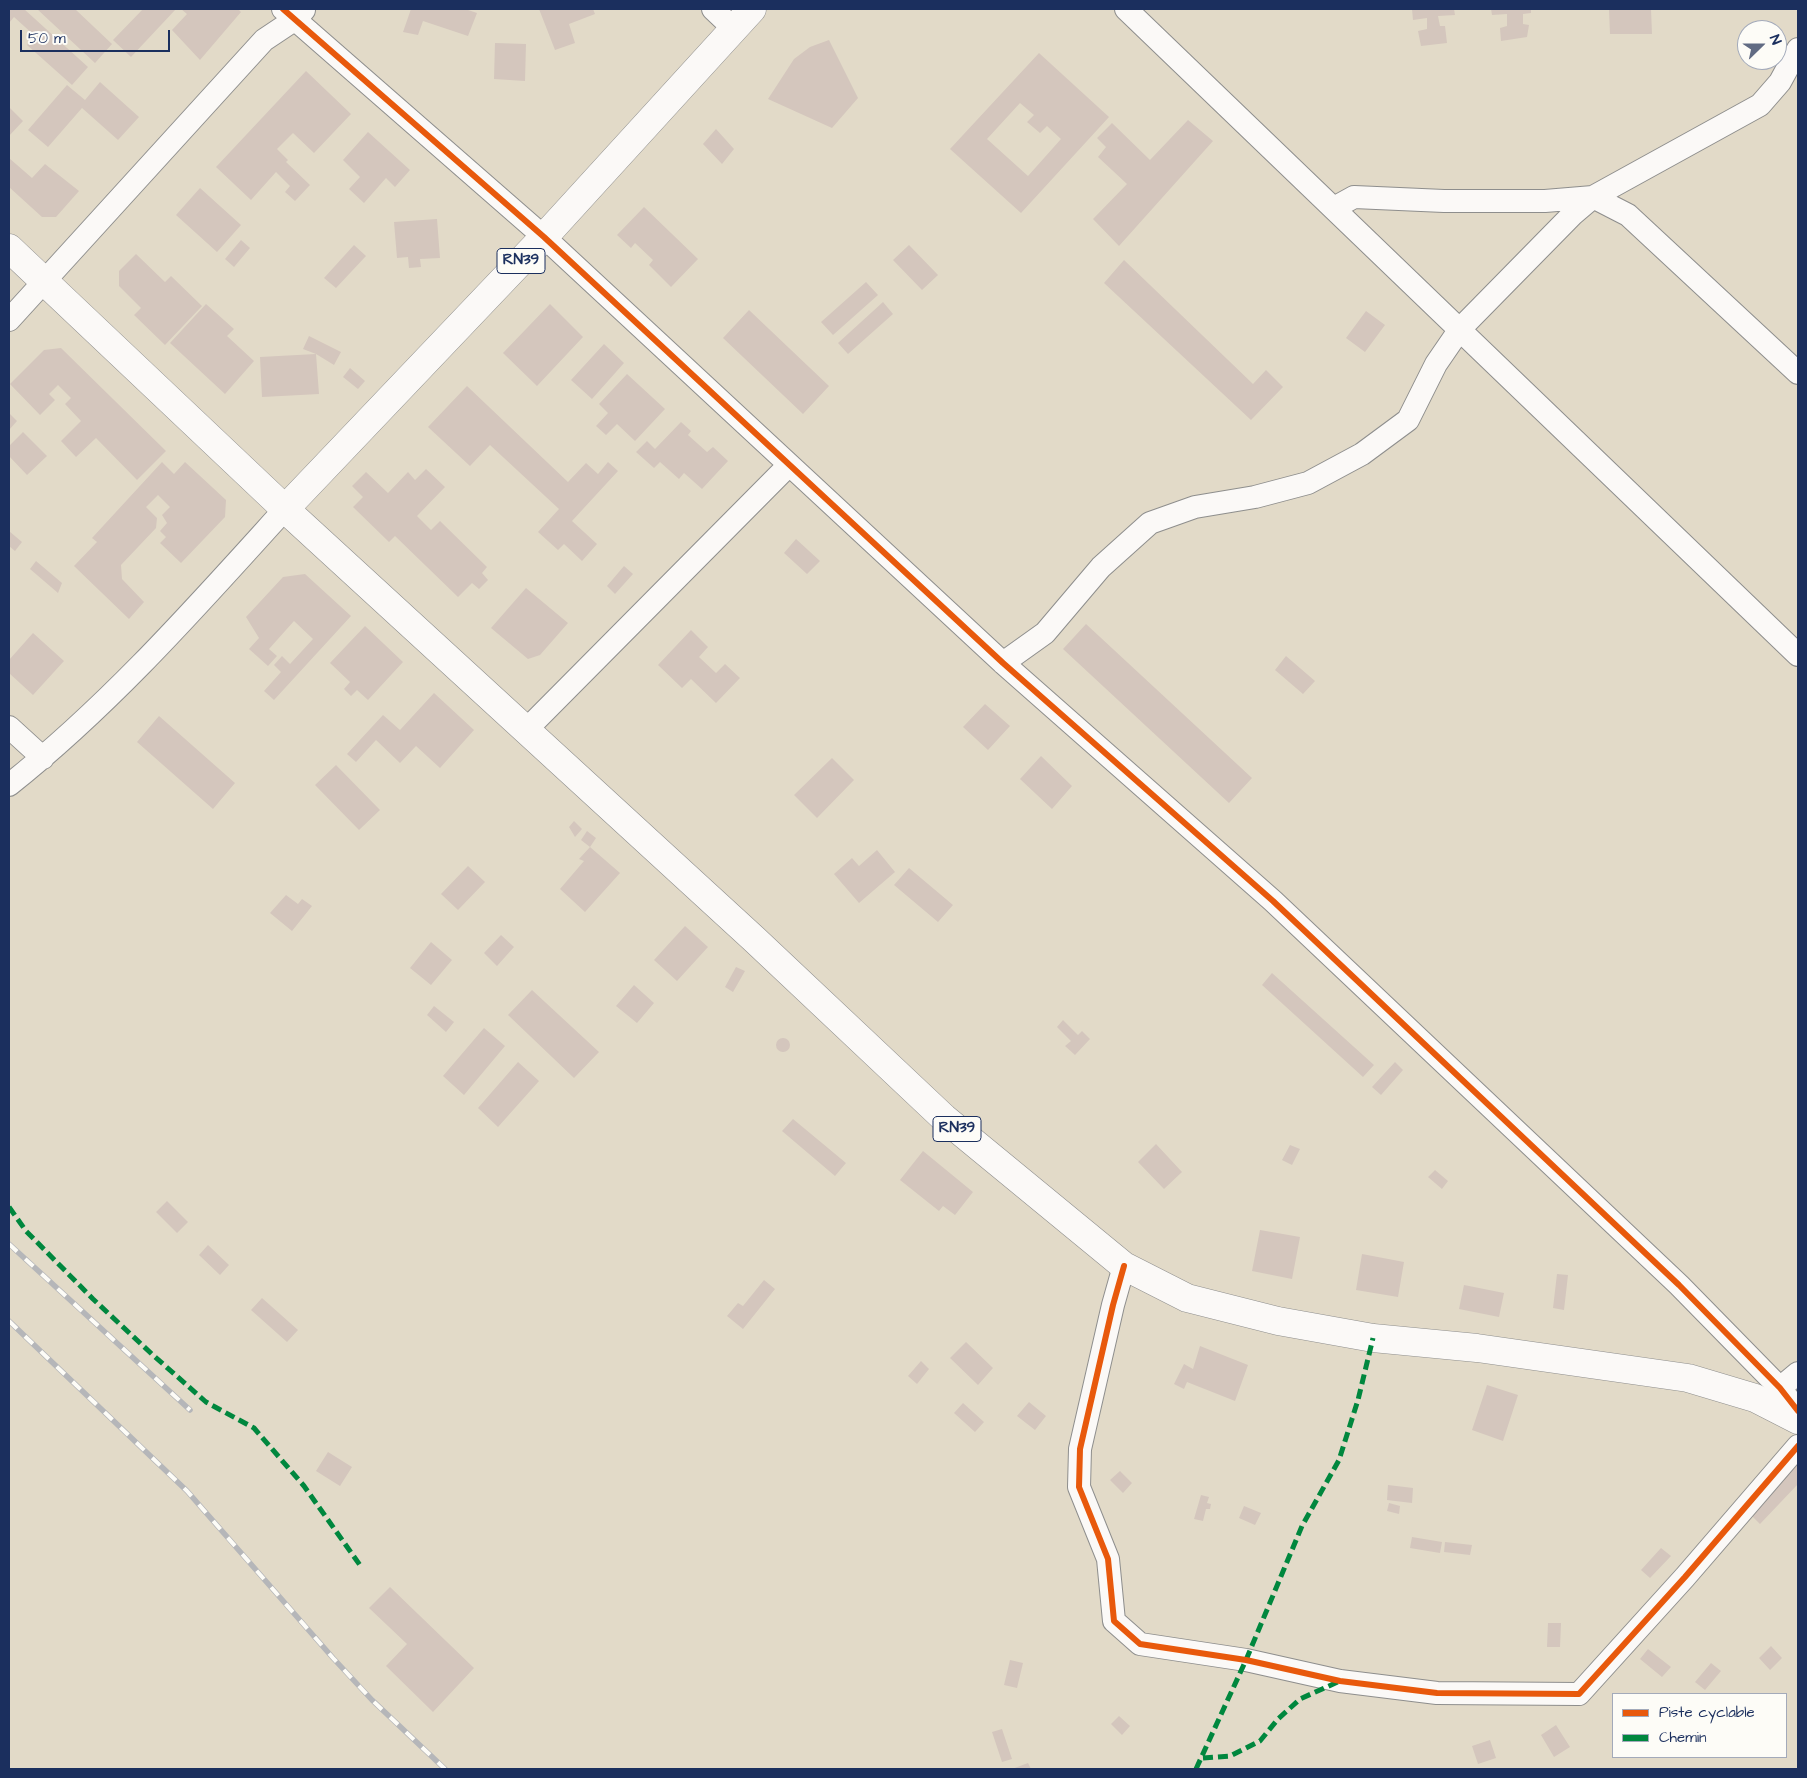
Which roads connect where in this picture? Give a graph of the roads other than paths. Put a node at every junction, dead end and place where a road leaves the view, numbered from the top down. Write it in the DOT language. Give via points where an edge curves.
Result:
graph roads {
  1 [pos="713,9"];
  2 [pos="752,9"];
  3 [pos="294,12"];
  4 [pos="1133,12"];
  5 [pos="733,28"];
  6 [pos="1798,49"];
  7 [pos="1789,82"];
  8 [pos="1593,196"];
  9 [pos="1334,208"];
  10 [pos="544,237"];
  11 [pos="9,248"];
  12 [pos="44,280"];
  13 [pos="9,320"];
  14 [pos="1460,329"];
  15 [pos="1798,373"];
  16 [pos="788,466"];
  17 [pos="285,510"];
  18 [pos="1798,655"];
  19 [pos="1004,663"];
  20 [pos="9,727"];
  21 [pos="527,729"];
  22 [pos="43,758"];
  23 [pos="9,785"];
  24 [pos="1124,1266"];
  25 [pos="1798,1373"];
  26 [pos="1780,1388"];
  27 [pos="1798,1411"];
  28 [pos="1798,1420"];
  29 [pos="1798,1446"];
  1 -- 5 [label="street"];
  2 -- 5 [label="main road, RN39"];
  3 -- 10 [label="street"];
  3 -- 12 [label="street" via="264,40"];
  4 -- 9 [label="street"];
  5 -- 10 [label="main road, RN39"];
  6 -- 7 [label="street"];
  7 -- 8 [label="street" via="1760,105"];
  8 -- 9 [label="street" via="1546,201 1354,197"];
  8 -- 14 [label="street"];
  8 -- 15 [label="street" via="1628,215"];
  9 -- 14 [label="street"];
  10 -- 16 [label="street"];
  10 -- 17 [label="main road, RN39"];
  11 -- 12 [label="main road"];
  12 -- 13 [label="street"];
  12 -- 17 [label="main road"];
  14 -- 18 [label="street"];
  14 -- 19 [label="street" via="1436,364 1408,420 1362,454 1308,483 1195,507 1150,523 1101,567 1045,633"];
  16 -- 19 [label="street"];
  16 -- 21 [label="street"];
  17 -- 21 [label="main road, RN39"];
  17 -- 22 [label="street" via="167,639"];
  19 -- 26 [label="street" via="1274,901 1679,1285"];
  20 -- 22 [label="street"];
  21 -- 24 [label="main road, RN39" via="944,1118"];
  22 -- 23 [label="street"];
  24 -- 28 [label="main road, RN39" via="1187,1298 1278,1321 1373,1338 1477,1348 1688,1378 1755,1398"];
  24 -- 29 [label="street" via="1080,1449 1079,1487 1108,1558 1114,1621 1140,1644 1246,1660 1340,1681 1437,1693 1579,1694"];
  25 -- 26 [label="street"];
  26 -- 27 [label="street"];
}
